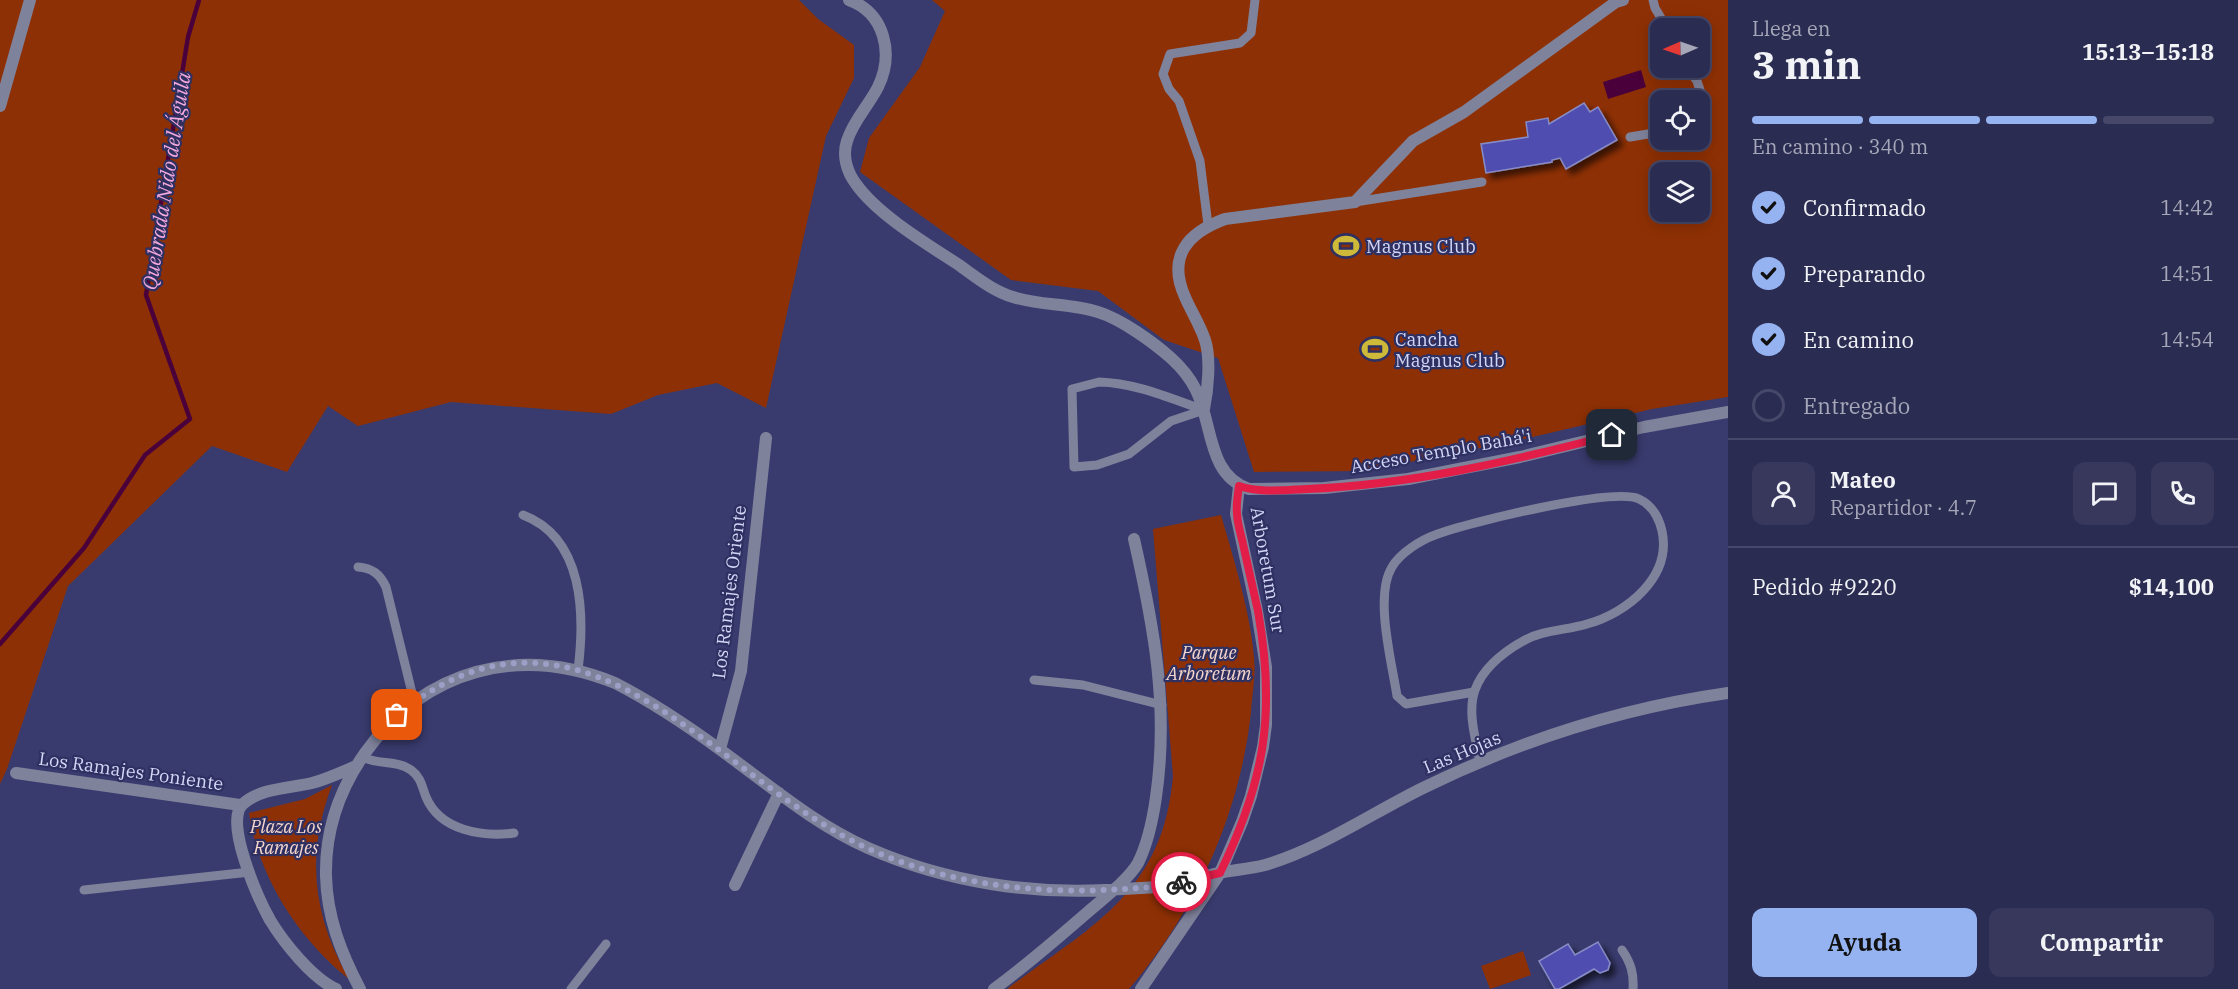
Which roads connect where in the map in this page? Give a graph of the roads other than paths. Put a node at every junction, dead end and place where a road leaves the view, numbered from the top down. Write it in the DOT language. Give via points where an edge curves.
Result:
graph roads {
  1 [pos="30,0"];
  2 [pos="849,0"];
  3 [pos="1255,0"];
  4 [pos="1623,0"];
  5 [pos="1653,0"];
  6 [pos="1661,18"];
  7 [pos="0,106"];
  8 [pos="1650,134"];
  9 [pos="1630,137"];
  10 [pos="1482,182"];
  11 [pos="1355,202"];
  12 [pos="1208,225"];
  13 [pos="1204,410"];
  14 [pos="1728,412"];
  15 [pos="766,438"];
  16 [pos="1239,486"];
  17 [pos="523,515"];
  18 [pos="1134,539"];
  19 [pos="358,567"];
  20 [pos="578,670"];
  21 [pos="1034,680"];
  22 [pos="1474,692"];
  23 [pos="1728,693"];
  24 [pos="414,701"];
  25 [pos="1162,705"];
  26 [pos="720,749"];
  27 [pos="359,762"];
  28 [pos="1480,762"];
  29 [pos="16,773"];
  30 [pos="779,793"];
  31 [pos="240,805"];
  32 [pos="514,833"];
  33 [pos="250,872"];
  34 [pos="1220,873"];
  35 [pos="735,885"];
  36 [pos="84,890"];
  37 [pos="1113,890"];
  38 [pos="606,944"];
  39 [pos="1622,950"];
  40 [pos="336,989"];
  41 [pos="360,989"];
  42 [pos="571,989"];
  43 [pos="994,989"];
  44 [pos="1141,989"];
  45 [pos="1633,989"];
  1 -- 7 [label="street"];
  2 -- 13 [label="street" via="874,16 886,48 879,85 846,142 846,165 863,194 998,291 1033,302 1097,311 1129,328 1176,362 1196,390"];
  3 -- 12 [label="lane" via="1251,33 1240,43 1170,54 1163,74 1179,101 1200,161"];
  4 -- 11 [label="street" via="1464,112 1413,141"];
  5 -- 6 [label="lane"];
  8 -- 9 [label="lane"];
  10 -- 11 [label="lane"];
  11 -- 12 [label="street" via="1225,219"];
  12 -- 13 [label="street" via="1185,245 1178,269 1184,296 1207,347 1208,394"];
  13 -- 13 [label="lane" via="1120,383 1099,382 1071,389 1074,467 1097,465 1129,454 1171,421"];
  13 -- 16 [label="street" via="1215,454"];
  14 -- 16 [label="street, Acceso Templo Bahá'i" via="1408,479 1324,488"];
  15 -- 26 [label="street, Los Ramajes Oriente" via="741,671"];
  16 -- 34 [label="street, Arboretum Sur" via="1236,514 1266,667 1266,725 1251,796"];
  17 -- 20 [label="lane" via="553,534 573,570 582,626"];
  18 -- 25 [label="street" via="1151,616"];
  19 -- 24 [label="lane" via="378,574 386,587"];
  20 -- 24 [label="street" via="540,664 496,667 453,679"];
  20 -- 26 [label="street" via="632,692"];
  21 -- 25 [label="lane" via="1083,685"];
  22 -- 22 [label="lane" via="1484,674 1527,639 1589,624 1614,613 1656,577 1663,555 1662,531 1654,510 1639,499 1622,496 1527,509 1434,535 1392,566 1383,590 1397,696 1406,704"];
  22 -- 28 [label="lane" via="1472,713"];
  23 -- 28 [label="street, Las Hojas" via="1625,712"];
  24 -- 27 [label="street" via="381,731"];
  25 -- 37 [label="street" via="1160,772 1149,834 1137,864"];
  26 -- 30 [label="street"];
  27 -- 31 [label="street, Los Ramajes Poniente" via="315,782 252,797"];
  27 -- 32 [label="lane" via="395,763 409,768 420,779 430,805 450,823 484,834"];
  27 -- 41 [label="street" via="335,811 326,876 332,920"];
  28 -- 34 [label="street, Las Hojas" via="1308,848 1265,865"];
  29 -- 31 [label="street, Los Ramajes Poniente"];
  30 -- 35 [label="street"];
  30 -- 37 [label="street" via="838,833 933,871 1027,889"];
  31 -- 33 [label="street, Los Ramajes Poniente" via="237,831"];
  33 -- 36 [label="lane"];
  33 -- 40 [label="street, Los Ramajes Poniente" via="270,920 296,954 325,984"];
  34 -- 37 [label="street" via="1164,886"];
  34 -- 44 [label="street, Arboretum Sur"];
  37 -- 43 [label="street" via="1030,963"];
  38 -- 42 [label="lane"];
  39 -- 45 [label="lane" via="1630,962"];
}
